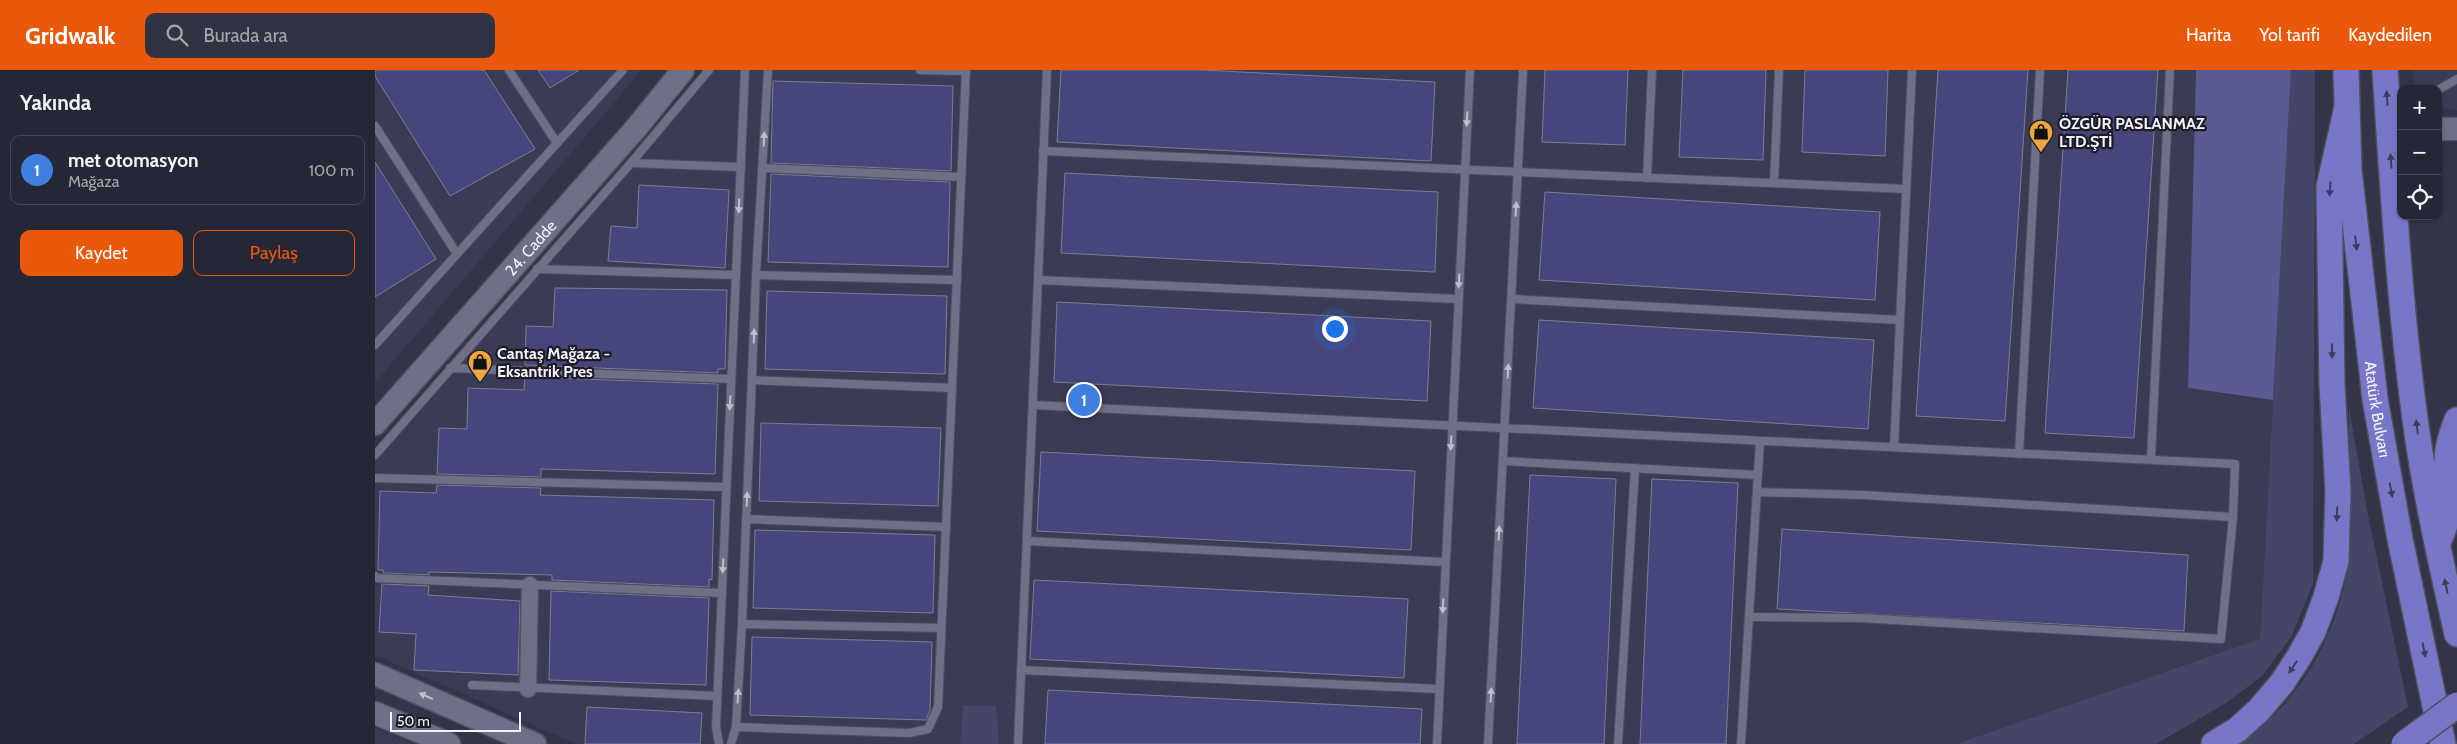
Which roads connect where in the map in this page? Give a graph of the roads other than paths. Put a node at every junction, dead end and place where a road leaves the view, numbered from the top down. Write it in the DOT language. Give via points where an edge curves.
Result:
graph roads {
  1 [pos="509,70"];
  2 [pos="623,70"];
  3 [pos="683,70"];
  4 [pos="709,70"];
  5 [pos="745,70"];
  6 [pos="767,70"];
  7 [pos="920,70"];
  8 [pos="1047,70"];
  9 [pos="1469,70"];
  10 [pos="1523,70"];
  11 [pos="1652,70"];
  12 [pos="1779,70"];
  13 [pos="1912,70"];
  14 [pos="2040,70"];
  15 [pos="2169,70"];
  16 [pos="2346,70"];
  17 [pos="2385,70"];
  18 [pos="966,71"];
  19 [pos="2457,80"];
  20 [pos="2442,88"];
  21 [pos="2347,107"];
  22 [pos="375,126"];
  23 [pos="2395,126"];
  24 [pos="2442,129"];
  25 [pos="2457,129"];
  26 [pos="557,143"];
  27 [pos="1043,151"];
  28 [pos="631,163"];
  29 [pos="741,168"];
  30 [pos="762,168"];
  31 [pos="1465,170"];
  32 [pos="1518,172"];
  33 [pos="961,177"];
  34 [pos="1647,178"];
  35 [pos="1774,183"];
  36 [pos="1907,189"];
  37 [pos="457,254"];
  38 [pos="537,269"];
  39 [pos="736,274"];
  40 [pos="756,275"];
  41 [pos="957,280"];
  42 [pos="1038,280"];
  43 [pos="1458,299"];
  44 [pos="1512,299"];
  45 [pos="1900,320"];
  46 [pos="375,345"];
  47 [pos="450,368"];
  48 [pos="731,379"];
  49 [pos="752,380"];
  50 [pos="952,388"];
  51 [pos="1033,405"];
  52 [pos="2457,420"];
  53 [pos="375,424"];
  54 [pos="1452,426"];
  55 [pos="1505,428"];
  56 [pos="1760,441"];
  57 [pos="1894,448"];
  58 [pos="2019,454"];
  59 [pos="375,456"];
  60 [pos="2151,459"];
  61 [pos="1503,461"];
  62 [pos="1635,468"];
  63 [pos="1758,475"];
  64 [pos="375,478"];
  65 [pos="726,487"];
  66 [pos="1757,492"];
  67 [pos="2233,517"];
  68 [pos="747,519"];
  69 [pos="946,527"];
  70 [pos="1027,541"];
  71 [pos="2437,544"];
  72 [pos="1445,562"];
  73 [pos="375,576"];
  74 [pos="530,585"];
  75 [pos="722,592"];
  76 [pos="1749,617"];
  77 [pos="742,624"];
  78 [pos="941,628"];
  79 [pos="2457,631"];
  80 [pos="1021,670"];
  81 [pos="375,674"];
  82 [pos="471,685"];
  83 [pos="527,689"];
  84 [pos="1439,689"];
  85 [pos="717,696"];
  86 [pos="2457,705"];
  87 [pos="375,713"];
  88 [pos="735,727"];
  89 [pos="449,744"];
  90 [pos="535,744"];
  91 [pos="719,744"];
  92 [pos="731,744"];
  93 [pos="1018,744"];
  94 [pos="1437,744"];
  95 [pos="1488,744"];
  96 [pos="1618,744"];
  97 [pos="1741,744"];
  98 [pos="2215,744"];
  99 [pos="2404,744"];
  100 [pos="2443,744"];
  1 -- 26 [label="lane"];
  2 -- 26 [label="lane"];
  3 -- 53 [label="street, 24. Cadde"];
  4 -- 28 [label="lane"];
  5 -- 29 [label="lane"];
  30 -- 6 [label="lane, one-way"];
  7 -- 18 [label="lane"];
  8 -- 27 [label="lane"];
  9 -- 31 [label="lane, one-way"];
  10 -- 32 [label="lane"];
  11 -- 34 [label="lane"];
  12 -- 35 [label="lane"];
  13 -- 36 [label="lane"];
  14 -- 58 [label="lane"];
  15 -- 60 [label="lane"];
  16 -- 21 [label="main road, Atatürk Bulvarı"];
  23 -- 17 [label="main road, one-way"];
  18 -- 33 [label="lane"];
  19 -- 20 [label="lane"];
  21 -- 98 [label="main road, one-way" via="2329,187 2336,561 2313,632 2295,664 2259,710"];
  21 -- 100 [label="main road, Atatürk Bulvarı, one-way" via="2355,236 2375,399 2400,539"];
  22 -- 37 [label="lane"];
  71 -- 23 [label="main road, one-way" via="2417,434 2405,330"];
  24 -- 25 [label="street"];
  26 -- 37 [label="lane"];
  27 -- 31 [label="lane"];
  27 -- 42 [label="lane"];
  28 -- 29 [label="lane"];
  28 -- 38 [label="lane"];
  29 -- 39 [label="lane, one-way"];
  30 -- 33 [label="lane"];
  30 -- 40 [label="lane"];
  31 -- 32 [label="lane"];
  31 -- 43 [label="lane, one-way"];
  32 -- 34 [label="lane"];
  44 -- 32 [label="lane, one-way"];
  33 -- 41 [label="lane"];
  34 -- 35 [label="lane"];
  35 -- 36 [label="lane"];
  36 -- 45 [label="lane"];
  37 -- 46 [label="lane"];
  38 -- 39 [label="lane"];
  38 -- 47 [label="lane"];
  39 -- 48 [label="lane"];
  40 -- 41 [label="lane"];
  49 -- 40 [label="lane, one-way"];
  41 -- 50 [label="lane"];
  42 -- 43 [label="lane"];
  42 -- 51 [label="lane"];
  43 -- 54 [label="lane"];
  44 -- 45 [label="lane"];
  55 -- 44 [label="lane, one-way"];
  45 -- 57 [label="lane"];
  47 -- 48 [label="lane"];
  47 -- 59 [label="lane"];
  48 -- 65 [label="lane, one-way"];
  49 -- 50 [label="lane"];
  68 -- 49 [label="lane, one-way"];
  50 -- 69 [label="lane"];
  51 -- 54 [label="lane"];
  51 -- 70 [label="lane"];
  52 -- 71 [label="main road" via="2448,450 2449,511"];
  54 -- 55 [label="lane"];
  54 -- 72 [label="lane, one-way"];
  55 -- 56 [label="lane"];
  55 -- 61 [label="lane"];
  56 -- 57 [label="lane"];
  56 -- 63 [label="lane"];
  57 -- 58 [label="lane"];
  58 -- 60 [label="lane"];
  60 -- 67 [label="lane" via="2235,464"];
  61 -- 62 [label="lane"];
  95 -- 61 [label="lane, one-way"];
  62 -- 63 [label="lane"];
  62 -- 96 [label="lane"];
  63 -- 66 [label="lane"];
  64 -- 65 [label="lane"];
  65 -- 75 [label="lane, one-way"];
  66 -- 67 [label="lane"];
  66 -- 76 [label="lane"];
  67 -- 76 [label="lane" via="2221,639 1860,618"];
  68 -- 69 [label="lane"];
  68 -- 77 [label="lane"];
  69 -- 78 [label="lane"];
  70 -- 72 [label="lane"];
  70 -- 80 [label="lane"];
  79 -- 71 [label="main road, one-way"];
  72 -- 84 [label="lane, one-way"];
  73 -- 74 [label="lane"];
  74 -- 75 [label="lane"];
  74 -- 83 [label="street"];
  75 -- 85 [label="lane"];
  76 -- 97 [label="lane"];
  77 -- 78 [label="lane"];
  88 -- 77 [label="lane, one-way"];
  78 -- 88 [label="lane" via="937,708 928,729 909,733"];
  80 -- 84 [label="lane"];
  80 -- 93 [label="lane"];
  90 -- 81 [label="street, one-way"];
  82 -- 83 [label="lane"];
  83 -- 85 [label="lane"];
  84 -- 94 [label="lane"];
  85 -- 91 [label="lane"];
  86 -- 99 [label="main road, bridge"];
  87 -- 89 [label="street"];
  88 -- 92 [label="lane"];
}
